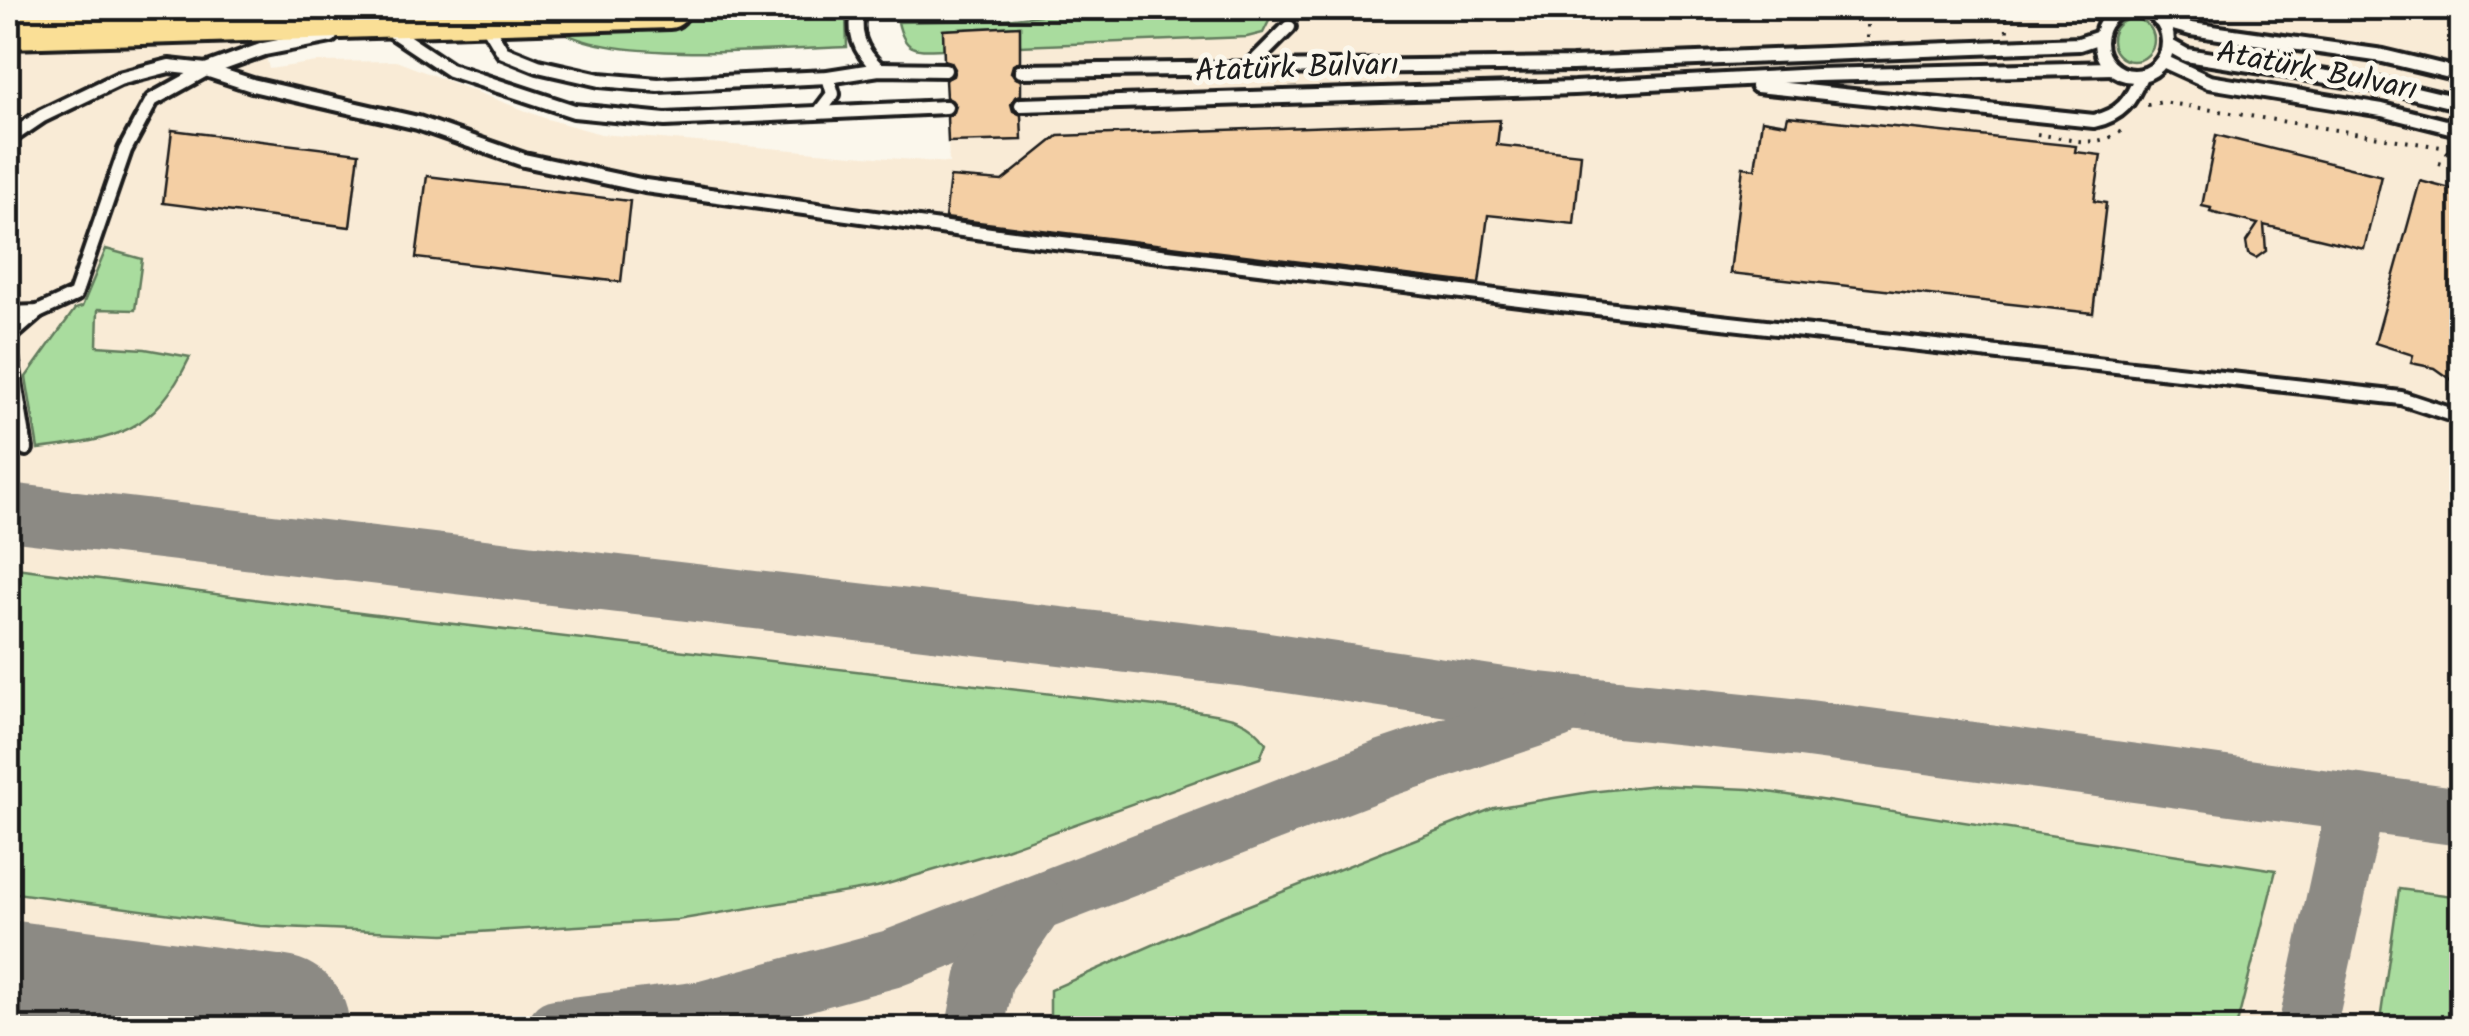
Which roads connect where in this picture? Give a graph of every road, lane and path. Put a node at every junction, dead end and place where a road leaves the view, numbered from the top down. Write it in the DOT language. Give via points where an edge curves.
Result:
graph roads {
  1 [pos="668,8"];
  2 [pos="860,8"];
  3 [pos="2086,8"];
  4 [pos="482,15"];
  5 [pos="374,18"];
  6 [pos="2110,18"];
  7 [pos="2159,20"];
  8 [pos="1289,27"];
  9 [pos="8,28"];
  10 [pos="2100,38"];
  11 [pos="2168,45"];
  12 [pos="2163,61"];
  13 [pos="1572,64"];
  14 [pos="1249,67"];
  15 [pos="2112,68"];
  16 [pos="879,69"];
  17 [pos="206,70"];
  18 [pos="945,70"];
  19 [pos="1021,70"];
  20 [pos="2462,75"];
  21 [pos="2140,76"];
  22 [pos="828,77"];
  23 [pos="1724,82"];
  24 [pos="1574,88"];
  25 [pos="2462,104"];
  26 [pos="1021,105"];
  27 [pos="946,107"];
  28 [pos="820,111"];
  29 [pos="2462,130"];
  30 [pos="2039,134"];
  31 [pos="8,140"];
  32 [pos="2439,163"];
  33 [pos="2462,166"];
  34 [pos="38,312"];
  35 [pos="8,313"];
  36 [pos="8,338"];
  37 [pos="2462,418"];
  38 [pos="26,449"];
  1 -- 4 [label="highway"];
  2 -- 16 [label="lane" via="858,40"];
  3 -- 6 [label="lane, Atatürk Bulvarı"];
  4 -- 5 [label="highway"];
  4 -- 22 [label="lane" via="504,52 600,80 658,85"];
  5 -- 9 [label="highway"];
  5 -- 17 [label="lane" via="343,34 264,49"];
  5 -- 28 [label="lane" via="450,70 574,111 665,120"];
  6 -- 7 [label="lane, Atatürk Bulvarı" via="2140,9"];
  6 -- 10 [label="lane"];
  7 -- 11 [label="lane"];
  7 -- 20 [label="lane, Atatürk Bulvarı"];
  8 -- 14 [label="lane, Atatürk Bulvarı"];
  10 -- 13 [label="lane, Atatürk Bulvarı" via="2080,44"];
  10 -- 15 [label="lane"];
  11 -- 12 [label="lane"];
  11 -- 25 [label="lane, Atatürk Bulvarı" via="2186,55"];
  12 -- 21 [label="lane, Atatürk Bulvarı"];
  12 -- 29 [label="lane, Atatürk Bulvarı" via="2209,82"];
  13 -- 14 [label="lane, Atatürk Bulvarı"];
  13 -- 24 [label="lane"];
  14 -- 19 [label="lane, Atatürk Bulvarı"];
  15 -- 21 [label="lane, Atatürk Bulvarı"];
  15 -- 23 [label="lane, Atatürk Bulvarı"];
  16 -- 18 [label="lane"];
  16 -- 22 [label="lane"];
  17 -- 31 [label="lane" via="170,66 118,79"];
  17 -- 34 [label="lane" via="152,100 125,150 74,296"];
  17 -- 37 [label="lane" via="418,123 524,160 645,186 1552,303 2401,398"];
  21 -- 23 [label="lane, Atatürk Bulvarı" via="2122,109 2094,121"];
  22 -- 28 [label="lane" via="833,94"];
  23 -- 24 [label="lane, Atatürk Bulvarı"];
  24 -- 26 [label="lane, Atatürk Bulvarı"];
  27 -- 28 [label="lane"];
  30 -- 33 [label="path" via="2108,141 2147,104 2163,102 2441,147"];
  32 -- 33 [label="path"];
  34 -- 35 [label="lane"];
  34 -- 36 [label="lane"];
  36 -- 38 [label="lane"];
}
